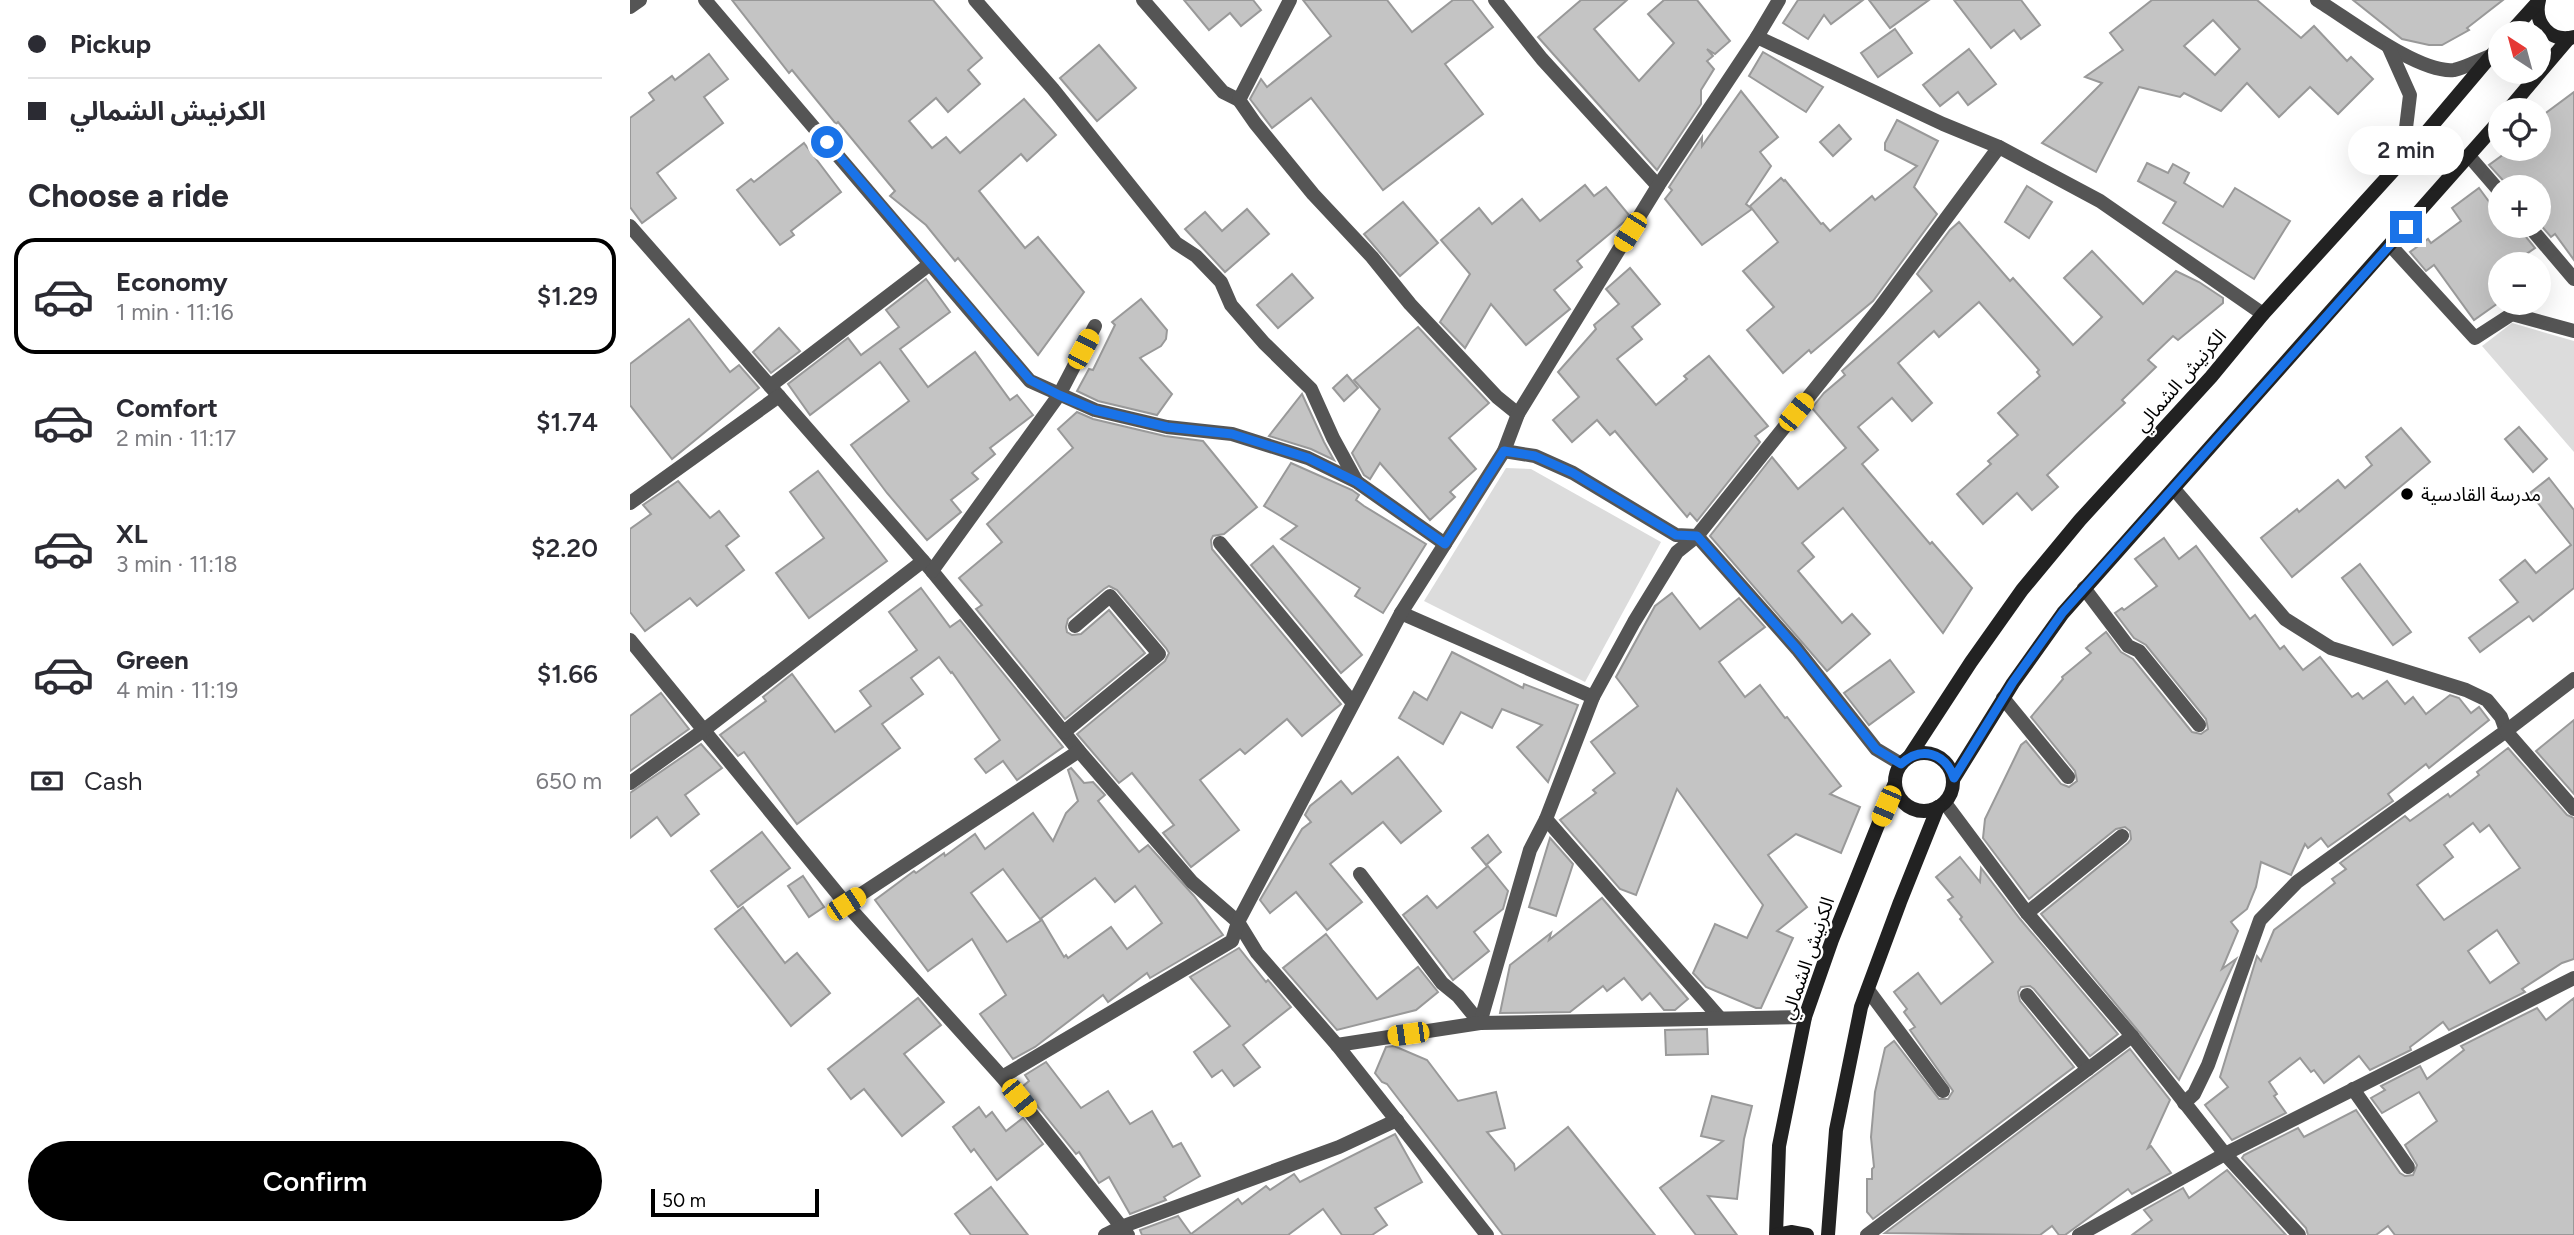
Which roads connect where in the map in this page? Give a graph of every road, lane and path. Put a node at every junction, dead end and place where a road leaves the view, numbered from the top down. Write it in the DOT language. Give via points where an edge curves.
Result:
graph roads {
  1 [pos="640,0"];
  2 [pos="705,0"];
  3 [pos="975,0"];
  4 [pos="1143,0"];
  5 [pos="1290,0"];
  6 [pos="1495,0"];
  7 [pos="1779,0"];
  8 [pos="2317,0"];
  9 [pos="2538,1"];
  10 [pos="630,7"];
  11 [pos="2520,21"];
  12 [pos="1757,37"];
  13 [pos="2572,38"];
  14 [pos="2389,48"];
  15 [pos="2488,57"];
  16 [pos="2488,58"];
  17 [pos="2519,98"];
  18 [pos="1239,100"];
  19 [pos="2488,133"];
  20 [pos="1999,147"];
  21 [pos="2469,156"];
  22 [pos="2402,161"];
  23 [pos="2488,179"];
  24 [pos="1658,186"];
  25 [pos="630,226"];
  26 [pos="2539,238"];
  27 [pos="2390,245"];
  28 [pos="930,264"];
  29 [pos="2574,279"];
  30 [pos="2263,314"];
  31 [pos="1095,326"];
  32 [pos="2574,331"];
  33 [pos="774,391"];
  34 [pos="1059,395"];
  35 [pos="1518,414"];
  36 [pos="1504,451"];
  37 [pos="1357,482"];
  38 [pos="2174,489"];
  39 [pos="630,503"];
  40 [pos="1697,536"];
  41 [pos="1220,543"];
  42 [pos="1445,544"];
  43 [pos="928,566"];
  44 [pos="2084,589"];
  45 [pos="1401,612"];
  46 [pos="1074,625"];
  47 [pos="630,640"];
  48 [pos="2574,679"];
  49 [pos="1593,697"];
  50 [pos="2003,698"];
  51 [pos="1353,703"];
  52 [pos="2199,725"];
  53 [pos="704,730"];
  54 [pos="2506,731"];
  55 [pos="1064,732"];
  56 [pos="1079,751"];
  57 [pos="1905,761"];
  58 [pos="2068,777"];
  59 [pos="1954,778"];
  60 [pos="630,783"];
  61 [pos="1894,785"];
  62 [pos="1942,805"];
  63 [pos="2574,810"];
  64 [pos="1546,819"];
  65 [pos="2122,836"];
  66 [pos="1360,874"];
  67 [pos="846,904"];
  68 [pos="2027,913"];
  69 [pos="1238,922"];
  70 [pos="2574,978"];
  71 [pos="1868,989"];
  72 [pos="2027,995"];
  73 [pos="1719,1017"];
  74 [pos="1805,1017"];
  75 [pos="1480,1023"];
  76 [pos="2132,1036"];
  77 [pos="1336,1045"];
  78 [pos="2088,1069"];
  79 [pos="1002,1077"];
  80 [pos="2353,1090"];
  81 [pos="1944,1091"];
  82 [pos="2184,1103"];
  83 [pos="1397,1120"];
  84 [pos="2225,1154"];
  85 [pos="2408,1167"];
  86 [pos="1124,1231"];
  87 [pos="1105,1235"];
  88 [pos="1488,1235"];
  89 [pos="1776,1235"];
  90 [pos="1807,1235"];
  91 [pos="1828,1235"];
  92 [pos="1867,1235"];
  93 [pos="2079,1235"];
  94 [pos="2299,1235"];
  1 -- 10 [label="street"];
  2 -- 28 [label="street"];
  3 -- 37 [label="street" via="1176,243 1221,282 1231,305 1311,389"];
  4 -- 18 [label="street" via="1223,92"];
  5 -- 18 [label="street"];
  6 -- 24 [label="street" via="1542,59"];
  7 -- 12 [label="street"];
  8 -- 14 [label="street"];
  9 -- 11 [label="main road"];
  9 -- 13 [label="main road" via="2544,30"];
  12 -- 20 [label="street"];
  12 -- 24 [label="street"];
  13 -- 17 [label="main road"];
  14 -- 15 [label="street" via="2453,70"];
  14 -- 22 [label="street" via="2410,96"];
  16 -- 22 [label="main road, الكرنيش الشمالي"];
  18 -- 35 [label="street" via="1304,184 1497,397"];
  19 -- 21 [label="main road"];
  20 -- 30 [label="street" via="2100,201"];
  20 -- 40 [label="street" via="1879,309"];
  21 -- 23 [label="street"];
  21 -- 27 [label="main road"];
  22 -- 30 [label="main road, الكرنيش الشمالي"];
  24 -- 35 [label="street"];
  25 -- 33 [label="street"];
  26 -- 29 [label="street"];
  27 -- 32 [label="street" via="2475,338 2512,314"];
  27 -- 38 [label="main road"];
  28 -- 33 [label="street"];
  28 -- 34 [label="street" via="1030,380"];
  30 -- 57 [label="main road, الكرنيش الشمالي" via="2022,590"];
  31 -- 34 [label="street"];
  33 -- 39 [label="street"];
  33 -- 43 [label="street"];
  34 -- 37 [label="street" via="1095,410 1167,427 1232,434 1308,458"];
  34 -- 43 [label="street"];
  35 -- 36 [label="street"];
  36 -- 40 [label="street" via="1535,456 1573,473 1676,535"];
  36 -- 42 [label="street"];
  37 -- 42 [label="street"];
  38 -- 44 [label="main road"];
  38 -- 54 [label="street" via="2285,619 2331,648 2487,700"];
  40 -- 49 [label="street" via="1676,552"];
  40 -- 57 [label="street" via="1797,649 1876,749"];
  41 -- 51 [label="street"];
  42 -- 45 [label="street"];
  43 -- 53 [label="street"];
  43 -- 55 [label="street"];
  44 -- 50 [label="main road"];
  44 -- 52 [label="street"];
  45 -- 49 [label="street"];
  45 -- 51 [label="street"];
  46 -- 55 [label="street" via="1110,596 1159,654"];
  47 -- 53 [label="street"];
  48 -- 54 [label="street"];
  49 -- 64 [label="street"];
  50 -- 58 [label="street"];
  50 -- 59 [label="main road"];
  51 -- 69 [label="street"];
  53 -- 60 [label="street"];
  53 -- 67 [label="street"];
  54 -- 63 [label="street"];
  54 -- 82 [label="street" via="2297,882 2260,920 2208,1065 2194,1094"];
  55 -- 56 [label="street"];
  56 -- 67 [label="street"];
  56 -- 69 [label="street" via="1192,882"];
  57 -- 59 [label="main road" via="1921,753 1931,754 1942,759"];
  57 -- 61 [label="main road"];
  59 -- 62 [label="main road" via="1951,795"];
  61 -- 62 [label="main road" via="1897,795 1913,810 1932,811"];
  61 -- 74 [label="main road, الكرنيش الشمالي"];
  62 -- 68 [label="street"];
  62 -- 71 [label="main road"];
  64 -- 73 [label="street"];
  64 -- 75 [label="street" via="1530,850"];
  65 -- 68 [label="street"];
  66 -- 75 [label="street" via="1442,983"];
  67 -- 79 [label="street"];
  68 -- 76 [label="street"];
  69 -- 77 [label="street" via="1257,953"];
  69 -- 79 [label="street" via="1232,941"];
  70 -- 80 [label="street"];
  71 -- 81 [label="street"];
  71 -- 91 [label="main road" via="1836,1130"];
  72 -- 78 [label="street"];
  73 -- 74 [label="street"];
  73 -- 75 [label="street"];
  74 -- 89 [label="main road, الكرنيش الشمالي" via="1779,1146"];
  75 -- 77 [label="street"];
  76 -- 78 [label="street"];
  76 -- 82 [label="street"];
  77 -- 83 [label="street"];
  78 -- 92 [label="street"];
  79 -- 86 [label="street"];
  80 -- 84 [label="street"];
  80 -- 85 [label="street"];
  82 -- 84 [label="street"];
  83 -- 86 [label="street"];
  83 -- 88 [label="street"];
  84 -- 93 [label="street"];
  84 -- 94 [label="street"];
  86 -- 87 [label="street"];
  89 -- 90 [label="main road"];
}
